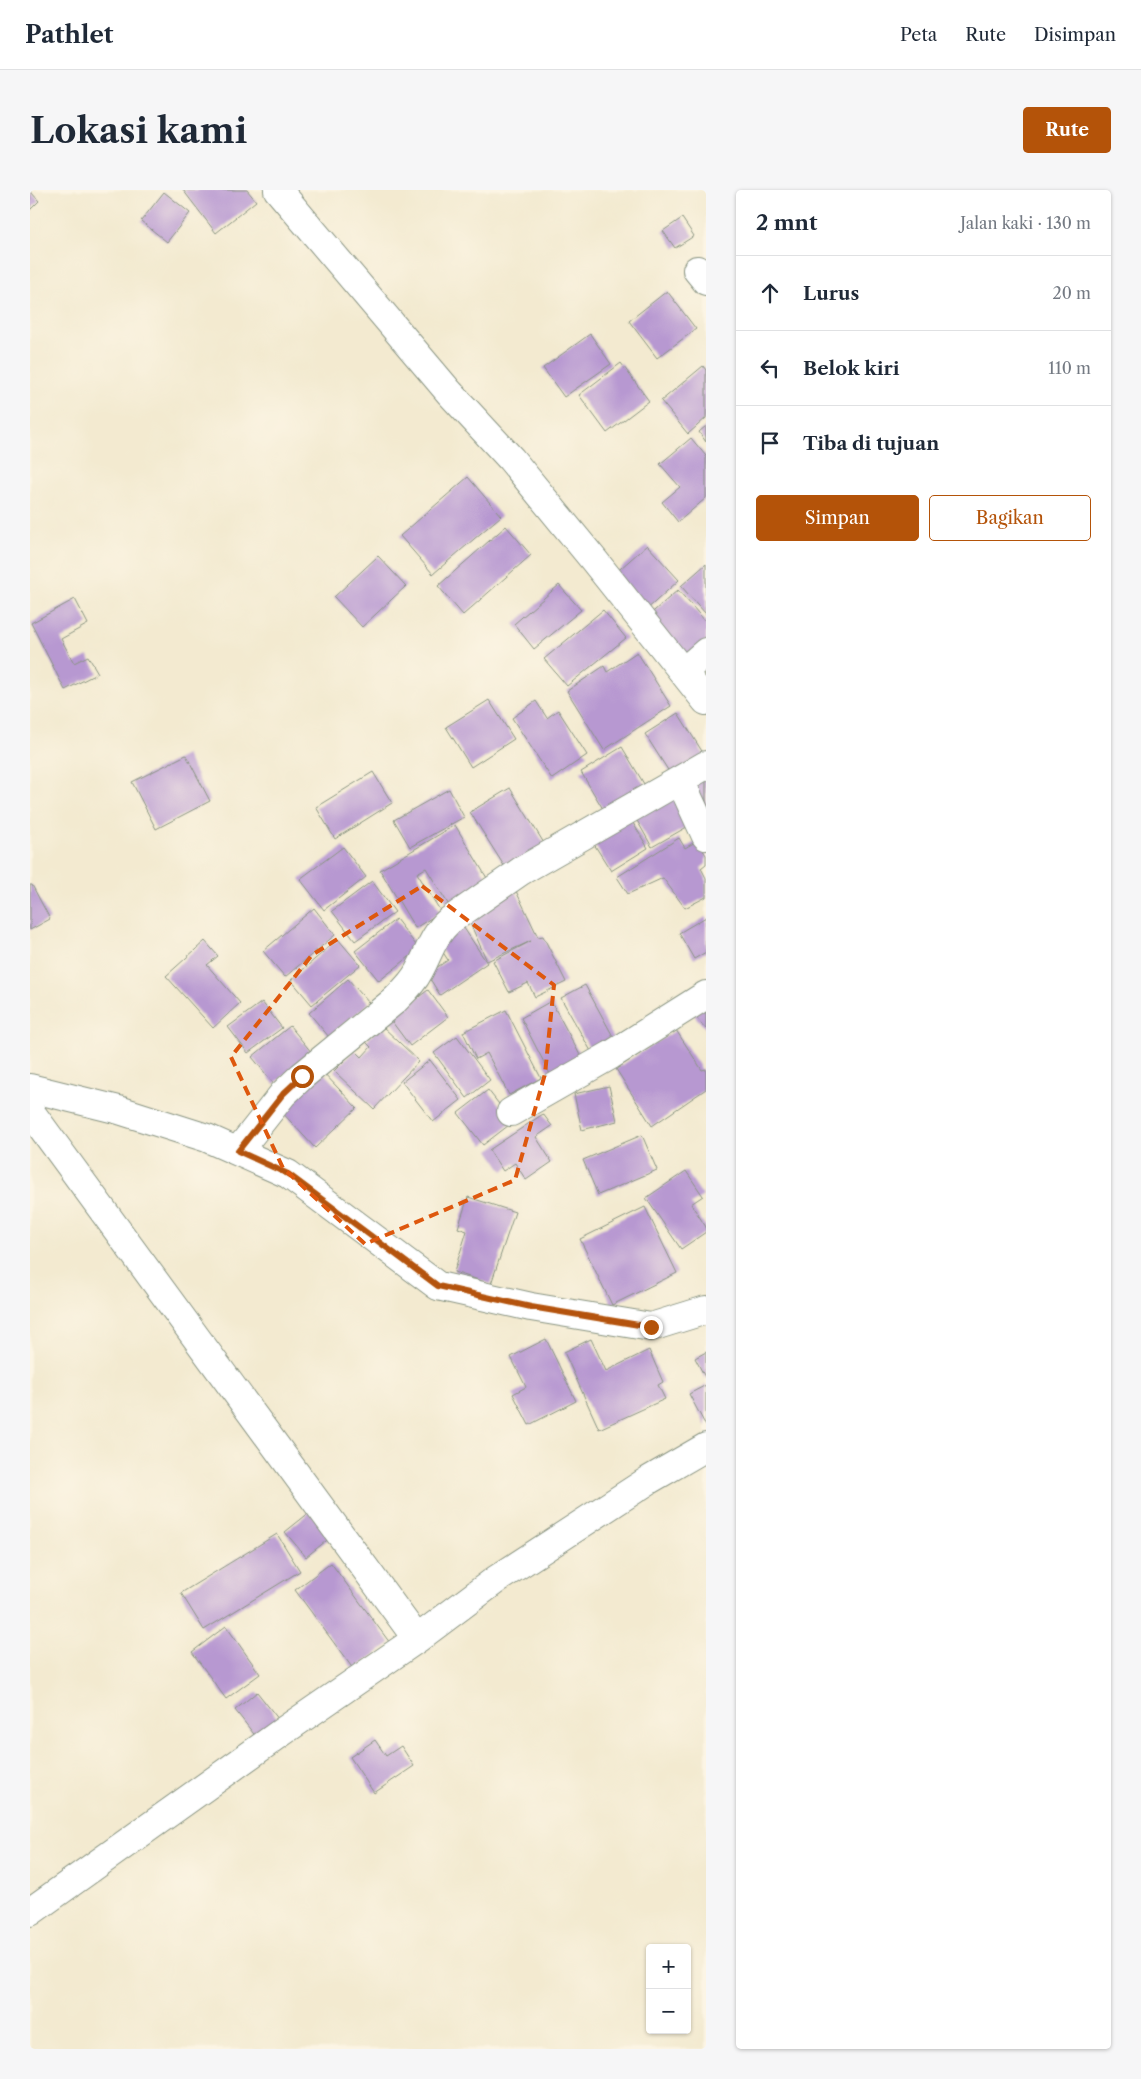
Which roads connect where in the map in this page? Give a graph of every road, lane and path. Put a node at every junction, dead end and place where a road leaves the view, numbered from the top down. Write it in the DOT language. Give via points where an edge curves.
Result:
graph roads {
  1 [pos="278,190"];
  2 [pos="706,652"];
  3 [pos="683,672"];
  4 [pos="706,701"];
  5 [pos="706,765"];
  6 [pos="680,780"];
  7 [pos="706,836"];
  8 [pos="706,996"];
  9 [pos="30,1088"];
  10 [pos="30,1111"];
  11 [pos="511,1112"];
  12 [pos="238,1151"];
  13 [pos="706,1310"];
  14 [pos="706,1447"];
  15 [pos="417,1639"];
  16 [pos="30,1912"];
  1 -- 3 [label="street" via="449,392 511,459"];
  2 -- 3 [label="street"];
  3 -- 4 [label="street"];
  5 -- 6 [label="street"];
  6 -- 7 [label="street"];
  6 -- 12 [label="street" via="521,871 449,921 439,930 407,988 283,1094"];
  8 -- 11 [label="street" via="611,1056"];
  9 -- 12 [label="street" via="119,1110"];
  10 -- 15 [label="street"];
  12 -- 13 [label="street" via="288,1174 438,1286 531,1307 651,1327"];
  14 -- 15 [label="street" via="648,1480 497,1579"];
  15 -- 16 [label="street"];
}
